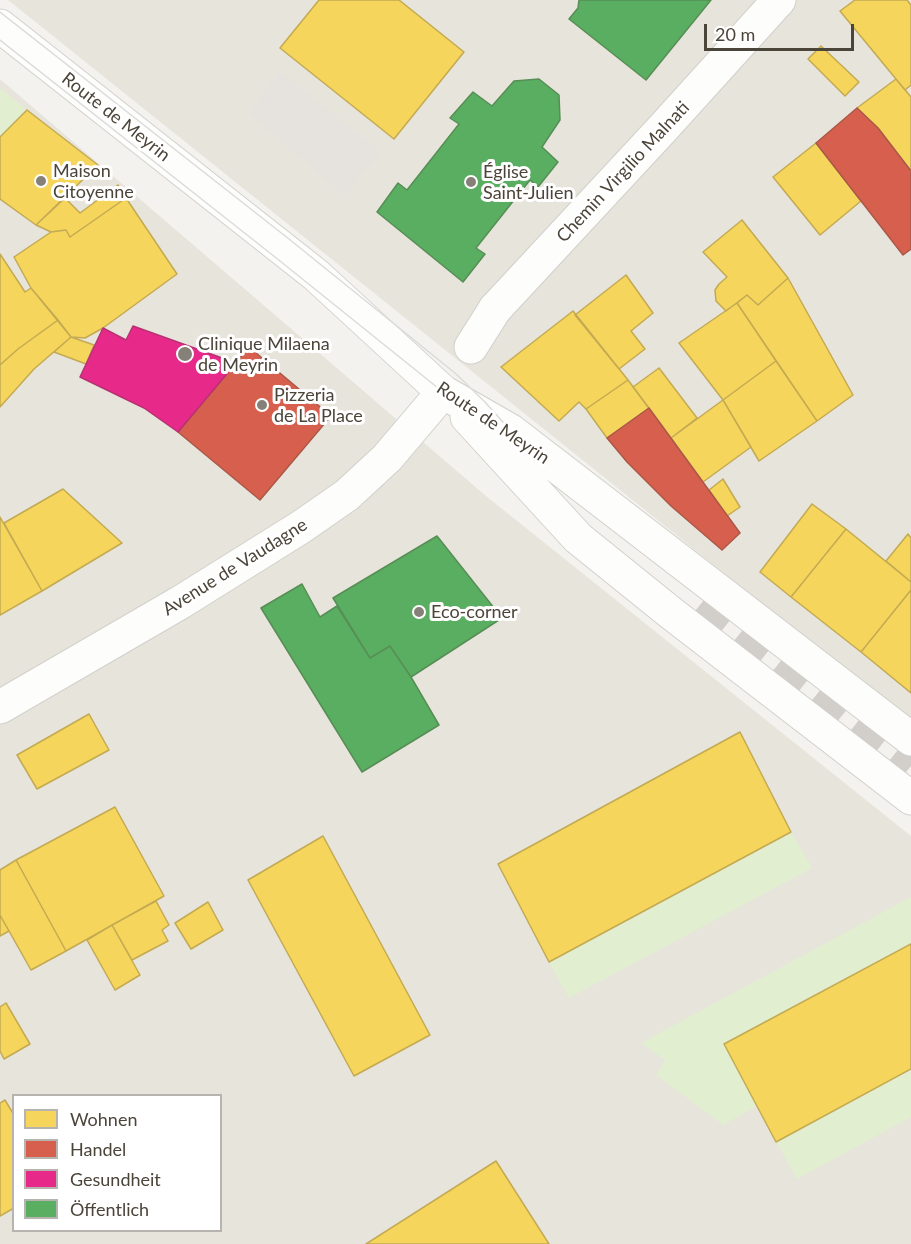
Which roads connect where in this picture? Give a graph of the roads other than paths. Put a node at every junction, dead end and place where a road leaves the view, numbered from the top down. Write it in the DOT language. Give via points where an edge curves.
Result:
graph roads {
  1 [pos="779,0"];
  2 [pos="0,26"];
  3 [pos="471,347"];
  4 [pos="443,392"];
  5 [pos="0,707"];
  6 [pos="911,740"];
  7 [pos="911,798"];
  1 -- 3 [label="street, Chemin Virgilio Malnati" via="495,309"];
  2 -- 4 [label="street, Route de Meyrin" via="316,275"];
  4 -- 5 [label="street, Avenue de Vaudagne" via="387,458 347,495 181,602"];
  4 -- 6 [label="street, Route de Meyrin" via="511,431"];
  4 -- 7 [label="street" via="578,538"];
}
